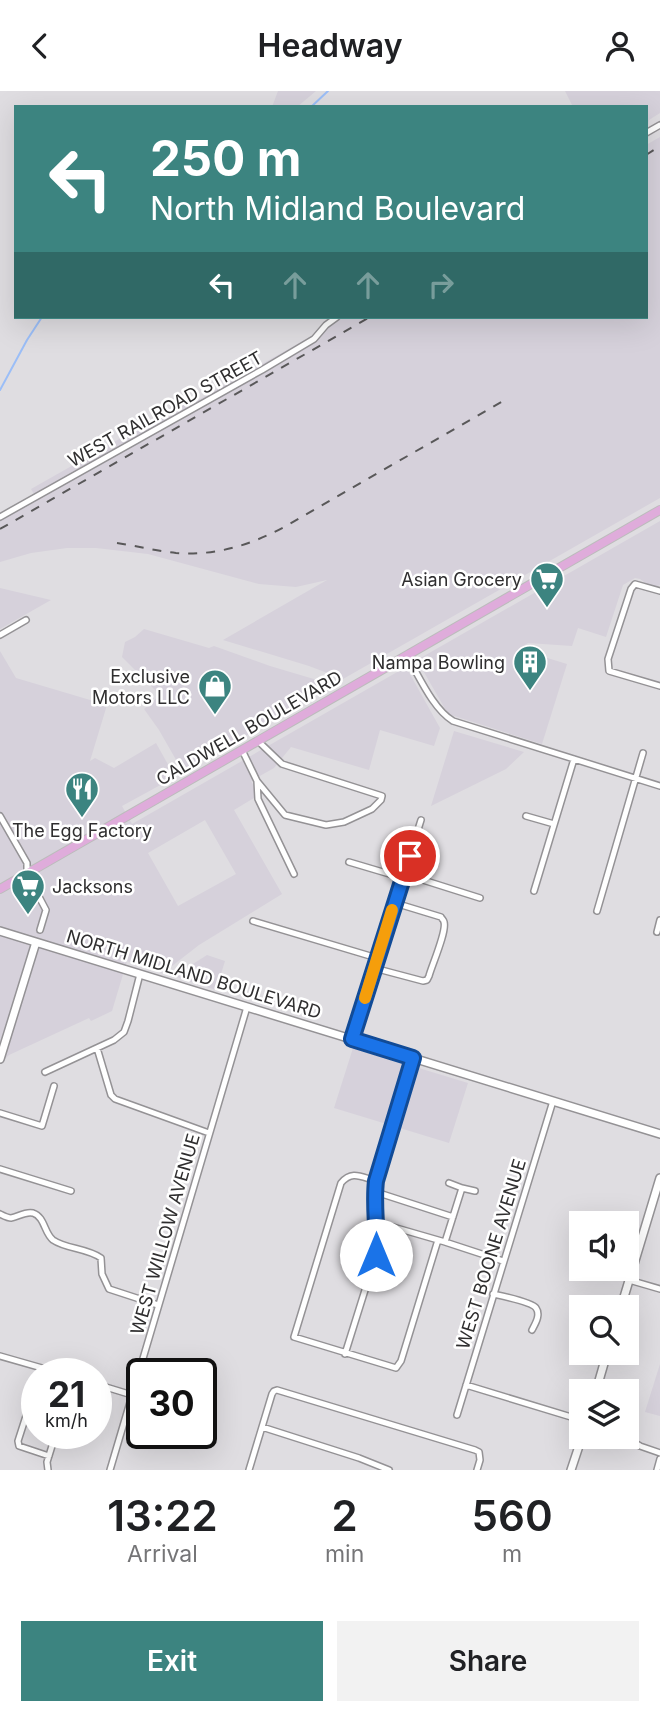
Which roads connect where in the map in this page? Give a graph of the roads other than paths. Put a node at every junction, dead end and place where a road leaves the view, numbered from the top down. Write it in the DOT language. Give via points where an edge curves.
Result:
graph roads {
  1 [pos="334,319"];
  2 [pos="660,510"];
  3 [pos="0,517"];
  4 [pos="660,591"];
  5 [pos="26,620"];
  6 [pos="0,635"];
  7 [pos="407,656"];
  8 [pos="660,686"];
  9 [pos="258,741"];
  10 [pos="242,750"];
  11 [pos="643,753"];
  12 [pos="574,759"];
  13 [pos="636,779"];
  14 [pos="257,781"];
  15 [pos="660,786"];
  16 [pos="0,816"];
  17 [pos="526,816"];
  18 [pos="421,820"];
  19 [pos="554,824"];
  20 [pos="349,862"];
  21 [pos="27,874"];
  22 [pos="294,874"];
  23 [pos="403,876"];
  24 [pos="0,889"];
  25 [pos="534,891"];
  26 [pos="480,898"];
  27 [pos="395,903"];
  28 [pos="597,911"];
  29 [pos="660,920"];
  30 [pos="253,921"];
  31 [pos="40,930"];
  32 [pos="0,931"];
  33 [pos="657,932"];
  34 [pos="36,942"];
  35 [pos="377,958"];
  36 [pos="374,968"];
  37 [pos="140,974"];
  38 [pos="247,1006"];
  39 [pos="352,1039"];
  40 [pos="97,1048"];
  41 [pos="413,1058"];
  42 [pos="0,1059"];
  43 [pos="44,1072"];
  44 [pos="54,1086"];
  45 [pos="553,1101"];
  46 [pos="0,1113"];
  47 [pos="209,1133"];
  48 [pos="660,1134"];
  49 [pos="0,1169"];
  50 [pos="376,1181"];
  51 [pos="449,1183"];
  52 [pos="659,1183"];
  53 [pos="462,1188"];
  54 [pos="71,1191"];
  55 [pos="475,1191"];
  56 [pos="375,1193"];
  57 [pos="0,1214"];
  58 [pos="453,1216"];
  59 [pos="377,1229"];
  60 [pos="438,1240"];
  61 [pos="445,1242"];
  62 [pos="639,1248"];
  63 [pos="503,1261"];
  64 [pos="632,1281"];
  65 [pos="660,1289"];
  66 [pos="493,1294"];
  67 [pos="158,1305"];
  68 [pos="532,1330"];
  69 [pos="345,1354"];
  70 [pos="0,1356"];
  71 [pos="143,1358"];
  72 [pos="21,1364"];
  73 [pos="466,1385"];
  74 [pos="126,1415"];
  75 [pos="457,1415"];
  76 [pos="569,1416"];
  77 [pos="262,1427"];
  78 [pos="639,1445"];
  79 [pos="28,1449"];
  80 [pos="51,1449"];
  81 [pos="578,1449"];
  82 [pos="660,1453"];
  83 [pos="49,1456"];
  84 [pos="660,1459"];
  85 [pos="48,1470"];
  86 [pos="110,1470"];
  87 [pos="250,1470"];
  88 [pos="389,1470"];
  89 [pos="477,1470"];
  90 [pos="571,1470"];
  91 [pos="657,1470"];
  1 -- 3 [label="street, WEST RAILROAD STREET" via="314,339 262,370"];
  2 -- 7 [label="main road, CALDWELL BOULEVARD"];
  4 -- 8 [label="street" via="635,585 631,589 608,659 609,671"];
  5 -- 6 [label="street"];
  7 -- 9 [label="main road, CALDWELL BOULEVARD"];
  7 -- 12 [label="street" via="450,719"];
  9 -- 10 [label="main road, CALDWELL BOULEVARD"];
  9 -- 14 [label="street" via="282,764 382,796 382,800 344,822 326,825 285,815"];
  10 -- 14 [label="street"];
  10 -- 21 [label="main road, CALDWELL BOULEVARD"];
  11 -- 13 [label="street"];
  12 -- 13 [label="street"];
  12 -- 19 [label="street"];
  13 -- 15 [label="street"];
  13 -- 28 [label="street"];
  14 -- 22 [label="street" via="258,799"];
  16 -- 21 [label="street" via="27,863"];
  17 -- 19 [label="street"];
  18 -- 23 [label="street"];
  19 -- 25 [label="street"];
  20 -- 23 [label="street"];
  21 -- 24 [label="main road, CALDWELL BOULEVARD"];
  21 -- 31 [label="street" via="46,910"];
  23 -- 26 [label="street"];
  23 -- 27 [label="street"];
  27 -- 35 [label="street"];
  27 -- 36 [label="street" via="441,917 445,925 442,937 429,976 423,981"];
  29 -- 33 [label="street"];
  30 -- 35 [label="street"];
  32 -- 34 [label="main road, NORTH MIDLAND BOULEVARD"];
  34 -- 37 [label="main road, NORTH MIDLAND BOULEVARD"];
  34 -- 42 [label="main road"];
  35 -- 36 [label="street"];
  36 -- 39 [label="street"];
  37 -- 38 [label="main road, NORTH MIDLAND BOULEVARD"];
  37 -- 40 [label="street" via="124,1032"];
  38 -- 39 [label="main road, NORTH MIDLAND BOULEVARD"];
  38 -- 47 [label="street, WEST WILLOW AVENUE"];
  39 -- 41 [label="main road, NORTH MIDLAND BOULEVARD"];
  40 -- 43 [label="street"];
  40 -- 47 [label="street" via="115,1099"];
  41 -- 45 [label="main road, NORTH MIDLAND BOULEVARD"];
  41 -- 50 [label="street"];
  44 -- 46 [label="street" via="42,1126"];
  45 -- 48 [label="main road, NORTH MIDLAND BOULEVARD"];
  45 -- 63 [label="street, WEST BOONE AVENUE"];
  47 -- 67 [label="street, WEST WILLOW AVENUE"];
  49 -- 54 [label="street"];
  50 -- 56 [label="street"];
  50 -- 69 [label="street" via="354,1175 341,1182 294,1337"];
  51 -- 53 [label="street"];
  52 -- 62 [label="main road"];
  53 -- 55 [label="street"];
  53 -- 58 [label="street"];
  56 -- 58 [label="street"];
  56 -- 59 [label="street"];
  57 -- 67 [label="street" via="10,1218 35,1214 54,1241 101,1258 109,1289"];
  58 -- 61 [label="street"];
  59 -- 60 [label="street" via="393,1227"];
  59 -- 69 [label="street" via="376,1255"];
  60 -- 61 [label="street"];
  60 -- 69 [label="street" via="396,1368"];
  61 -- 63 [label="street"];
  63 -- 66 [label="street, WEST BOONE AVENUE"];
  64 -- 65 [label="street"];
  66 -- 68 [label="street" via="536,1307 538,1318"];
  66 -- 73 [label="street, WEST BOONE AVENUE"];
  67 -- 71 [label="street, WEST WILLOW AVENUE"];
  70 -- 72 [label="street"];
  73 -- 75 [label="street, WEST BOONE AVENUE"];
  73 -- 76 [label="street"];
  74 -- 86 [label="street, WEST WILLOW AVENUE"];
  77 -- 87 [label="street"];
  77 -- 88 [label="street"];
  77 -- 89 [label="street" via="274,1391 284,1391 475,1450 480,1460"];
  78 -- 82 [label="street"];
  79 -- 83 [label="street"];
  80 -- 83 [label="street"];
  81 -- 90 [label="main road"];
  83 -- 85 [label="street"];
  84 -- 91 [label="street"];
}
